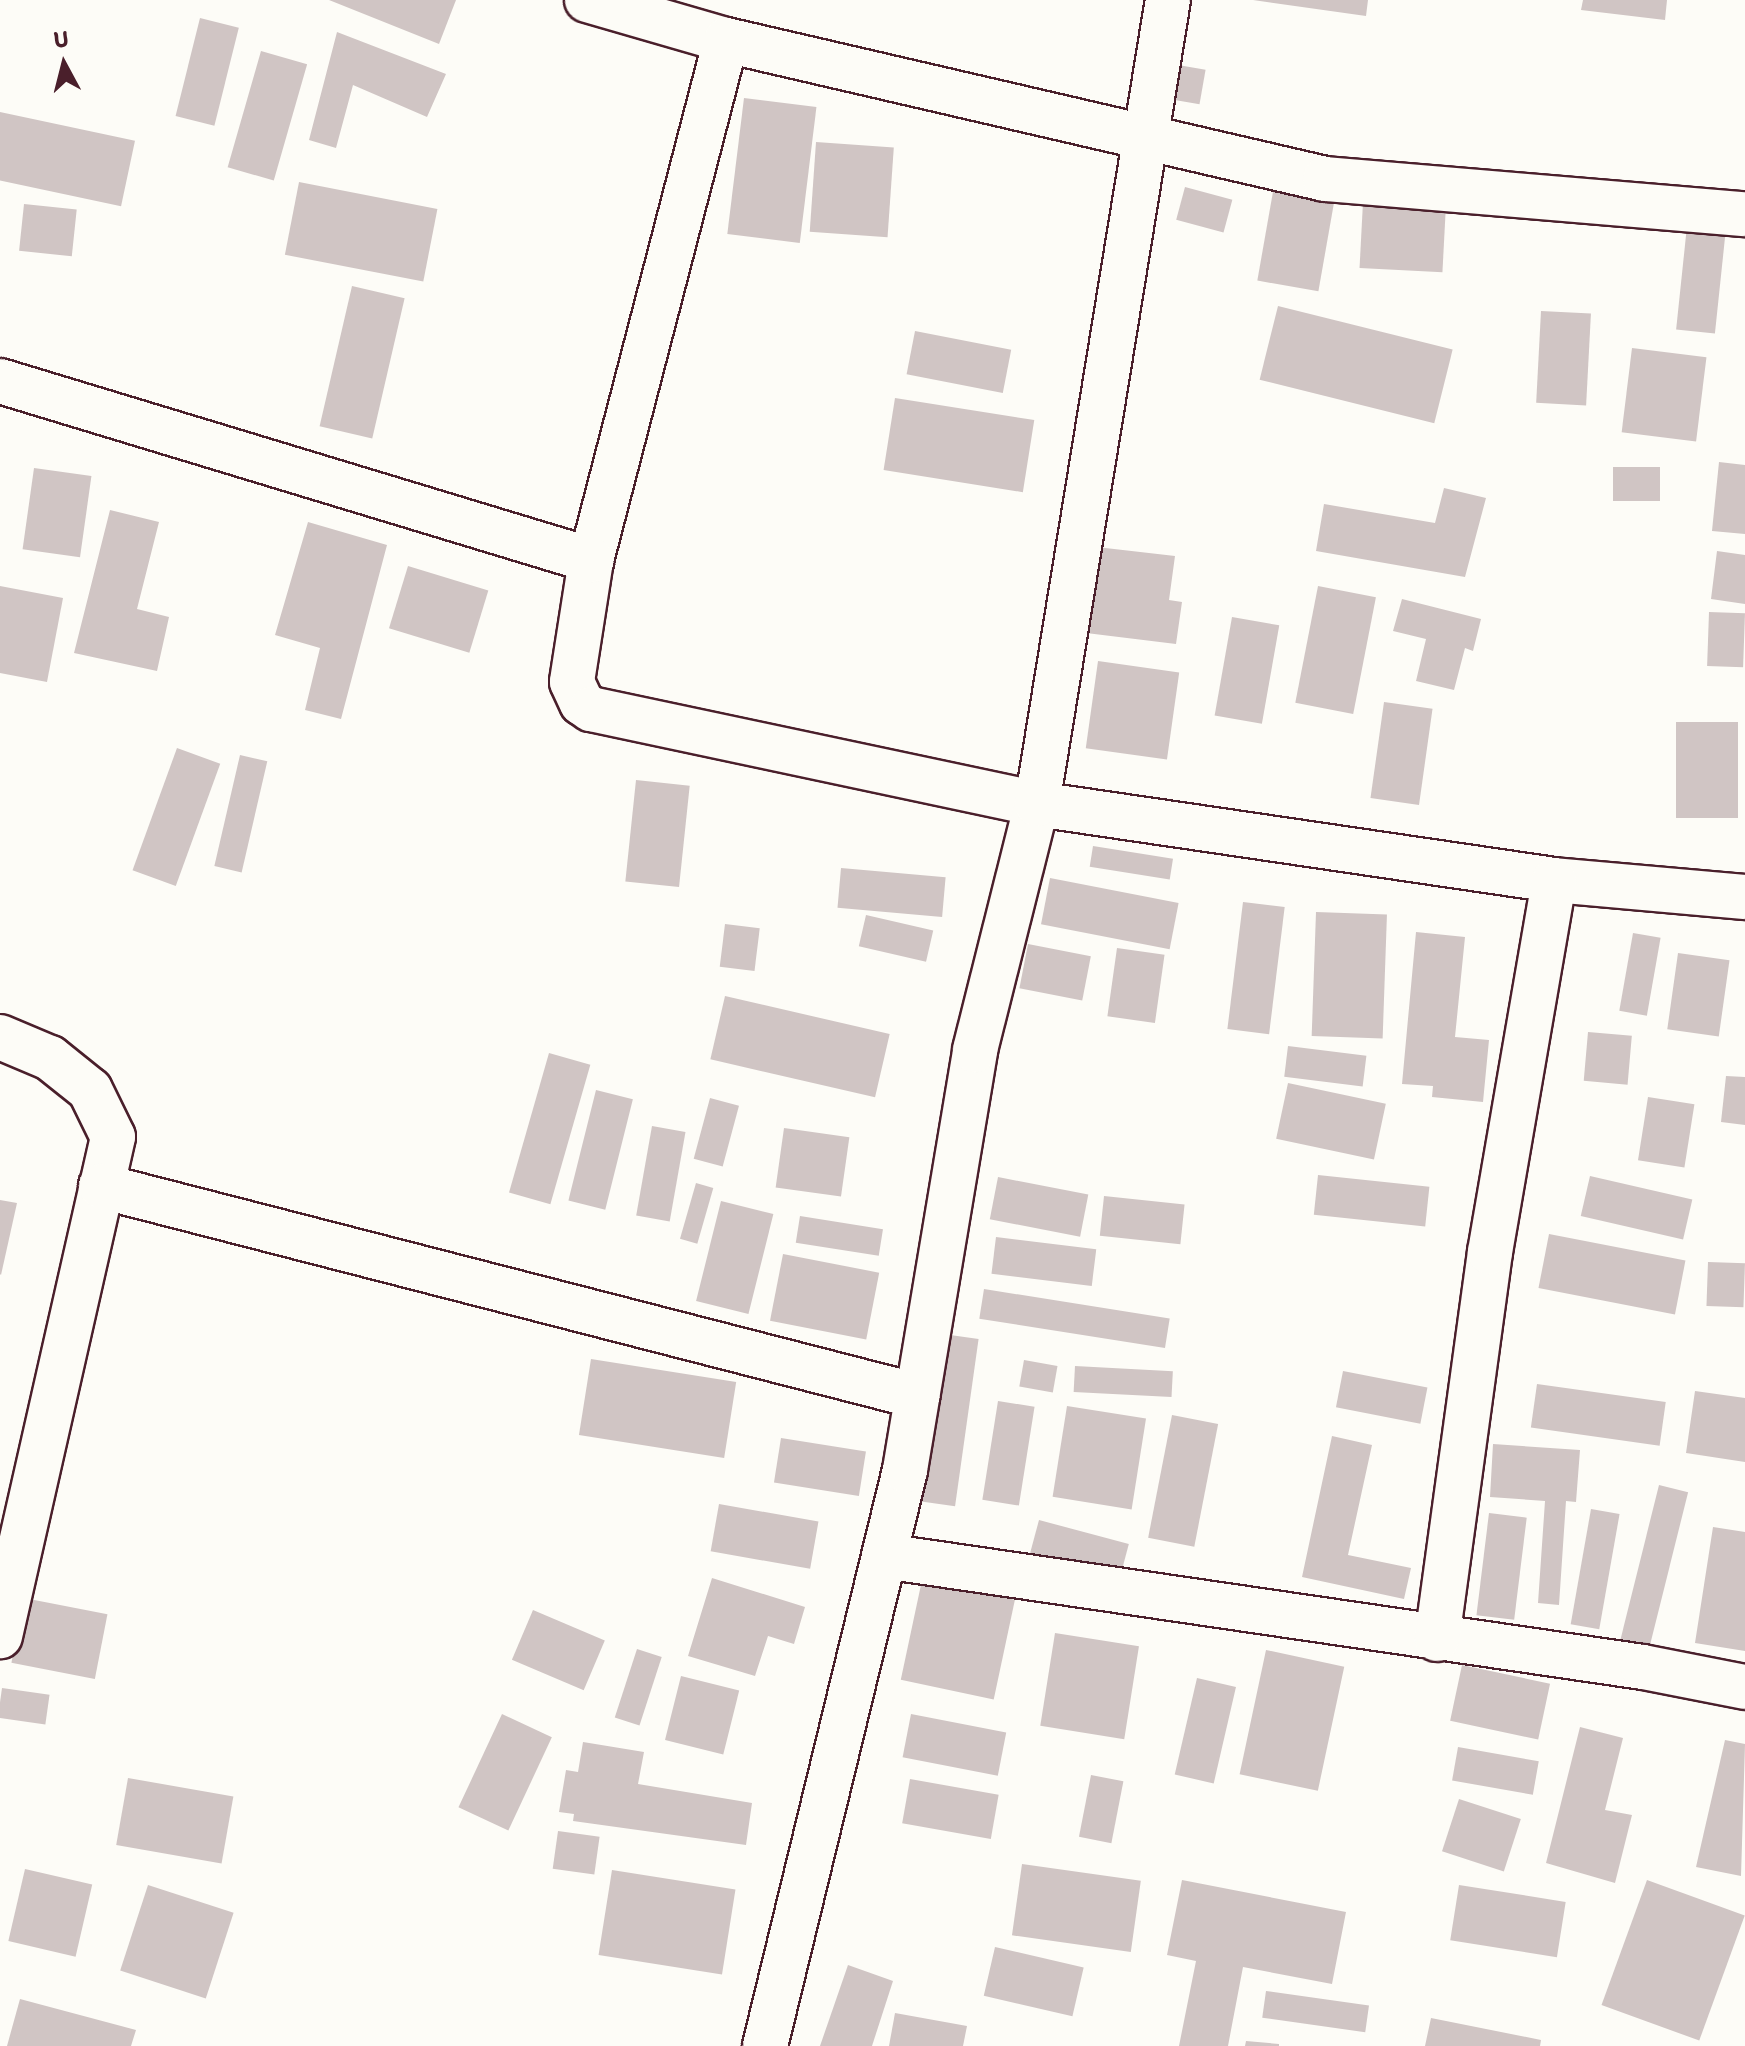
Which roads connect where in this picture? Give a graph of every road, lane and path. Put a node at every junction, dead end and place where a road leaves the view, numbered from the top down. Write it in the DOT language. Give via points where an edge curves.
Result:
graph roads {
  1 [pos="587,0"];
  2 [pos="1168,0"];
  3 [pos="708,23"];
  4 [pos="1146,135"];
  5 [pos="1745,214"];
  6 [pos="0,381"];
  7 [pos="591,560"];
  8 [pos="1037,804"];
  9 [pos="1554,880"];
  10 [pos="1745,897"];
  11 [pos="0,1037"];
  12 [pos="101,1186"];
  13 [pos="917,1396"];
  14 [pos="884,1556"];
  15 [pos="0,1636"];
  16 [pos="1437,1639"];
  17 [pos="1745,1687"];
  18 [pos="765,2046"];
  1 -- 3 [label="street"];
  2 -- 4 [label="street"];
  3 -- 4 [label="street"];
  3 -- 7 [label="street"];
  4 -- 5 [label="street" via="1325,179"];
  4 -- 8 [label="street"];
  6 -- 7 [label="street"];
  7 -- 8 [label="street" via="572,682 575,695 591,709"];
  8 -- 9 [label="street"];
  8 -- 13 [label="street" via="975,1050"];
  9 -- 10 [label="street"];
  9 -- 16 [label="street" via="1490,1252"];
  11 -- 12 [label="street" via="50,1058 100,1102 113,1137"];
  12 -- 13 [label="street"];
  12 -- 15 [label="street"];
  13 -- 14 [label="street"];
  14 -- 16 [label="street"];
  14 -- 18 [label="street"];
  16 -- 17 [label="street"];
}
